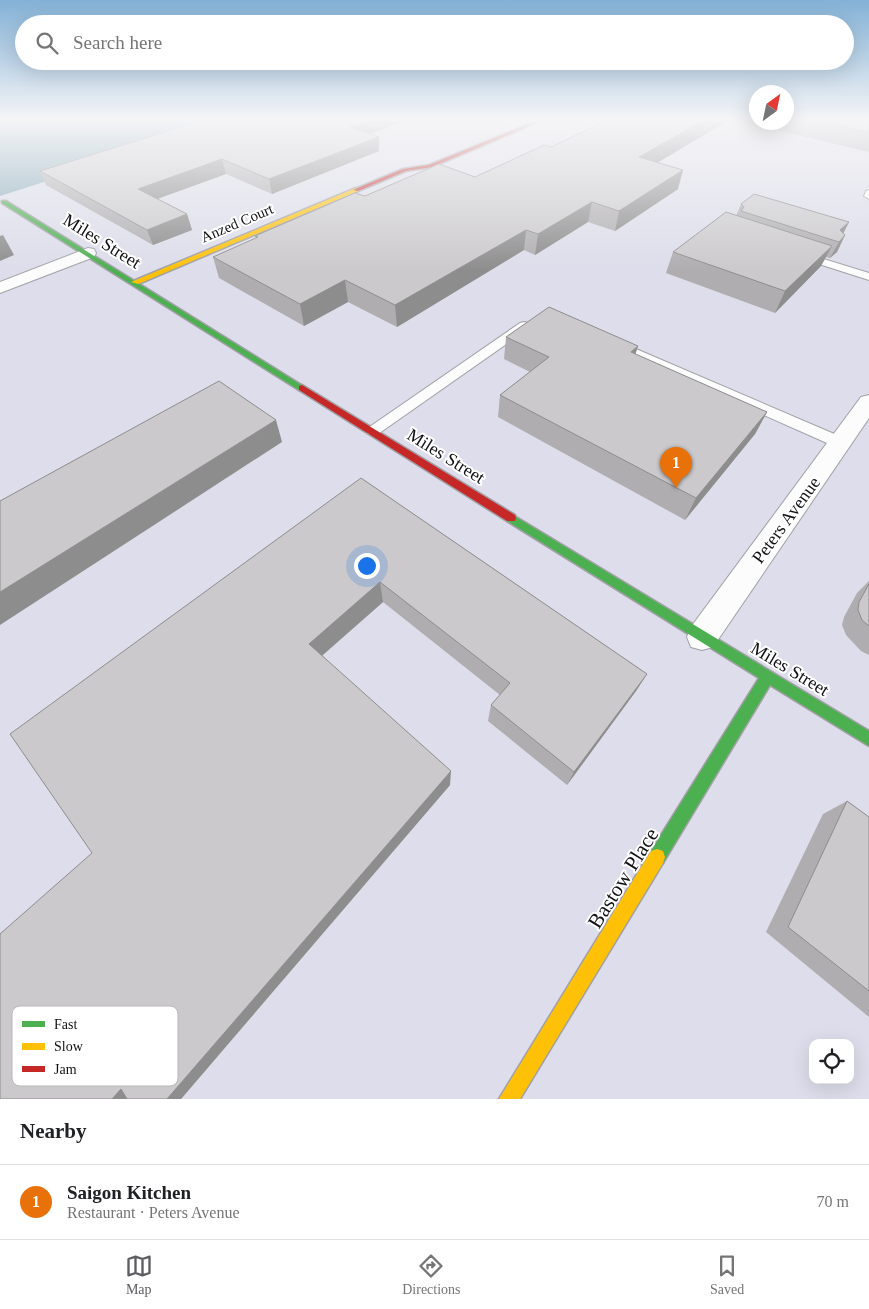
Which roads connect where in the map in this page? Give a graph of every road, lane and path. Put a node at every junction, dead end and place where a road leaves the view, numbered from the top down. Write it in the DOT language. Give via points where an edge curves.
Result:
graph roads {
  1 [pos="410,169"];
  2 [pos="4,202"];
  3 [pos="88,253"];
  4 [pos="794,253"];
  5 [pos="869,277"];
  6 [pos="135,282"];
  7 [pos="0,288"];
  8 [pos="536,318"];
  9 [pos="606,340"];
  10 [pos="869,402"];
  11 [pos="373,431"];
  12 [pos="841,443"];
  13 [pos="702,637"];
  14 [pos="768,676"];
  15 [pos="869,738"];
  16 [pos="509,1099"];
  1 -- 6 [label="street, Anzed Court"];
  2 -- 3 [label="street, Miles Street"];
  3 -- 6 [label="street, Miles Street"];
  3 -- 7 [label="street"];
  4 -- 5 [label="lane"];
  6 -- 11 [label="street, Miles Street"];
  8 -- 11 [label="lane"];
  9 -- 12 [label="lane"];
  10 -- 12 [label="street, Peters Avenue"];
  11 -- 13 [label="street, Miles Street"];
  12 -- 13 [label="street, Peters Avenue"];
  13 -- 14 [label="street, Miles Street"];
  14 -- 15 [label="street, Miles Street"];
  14 -- 16 [label="street, Bastow Place"];
}
